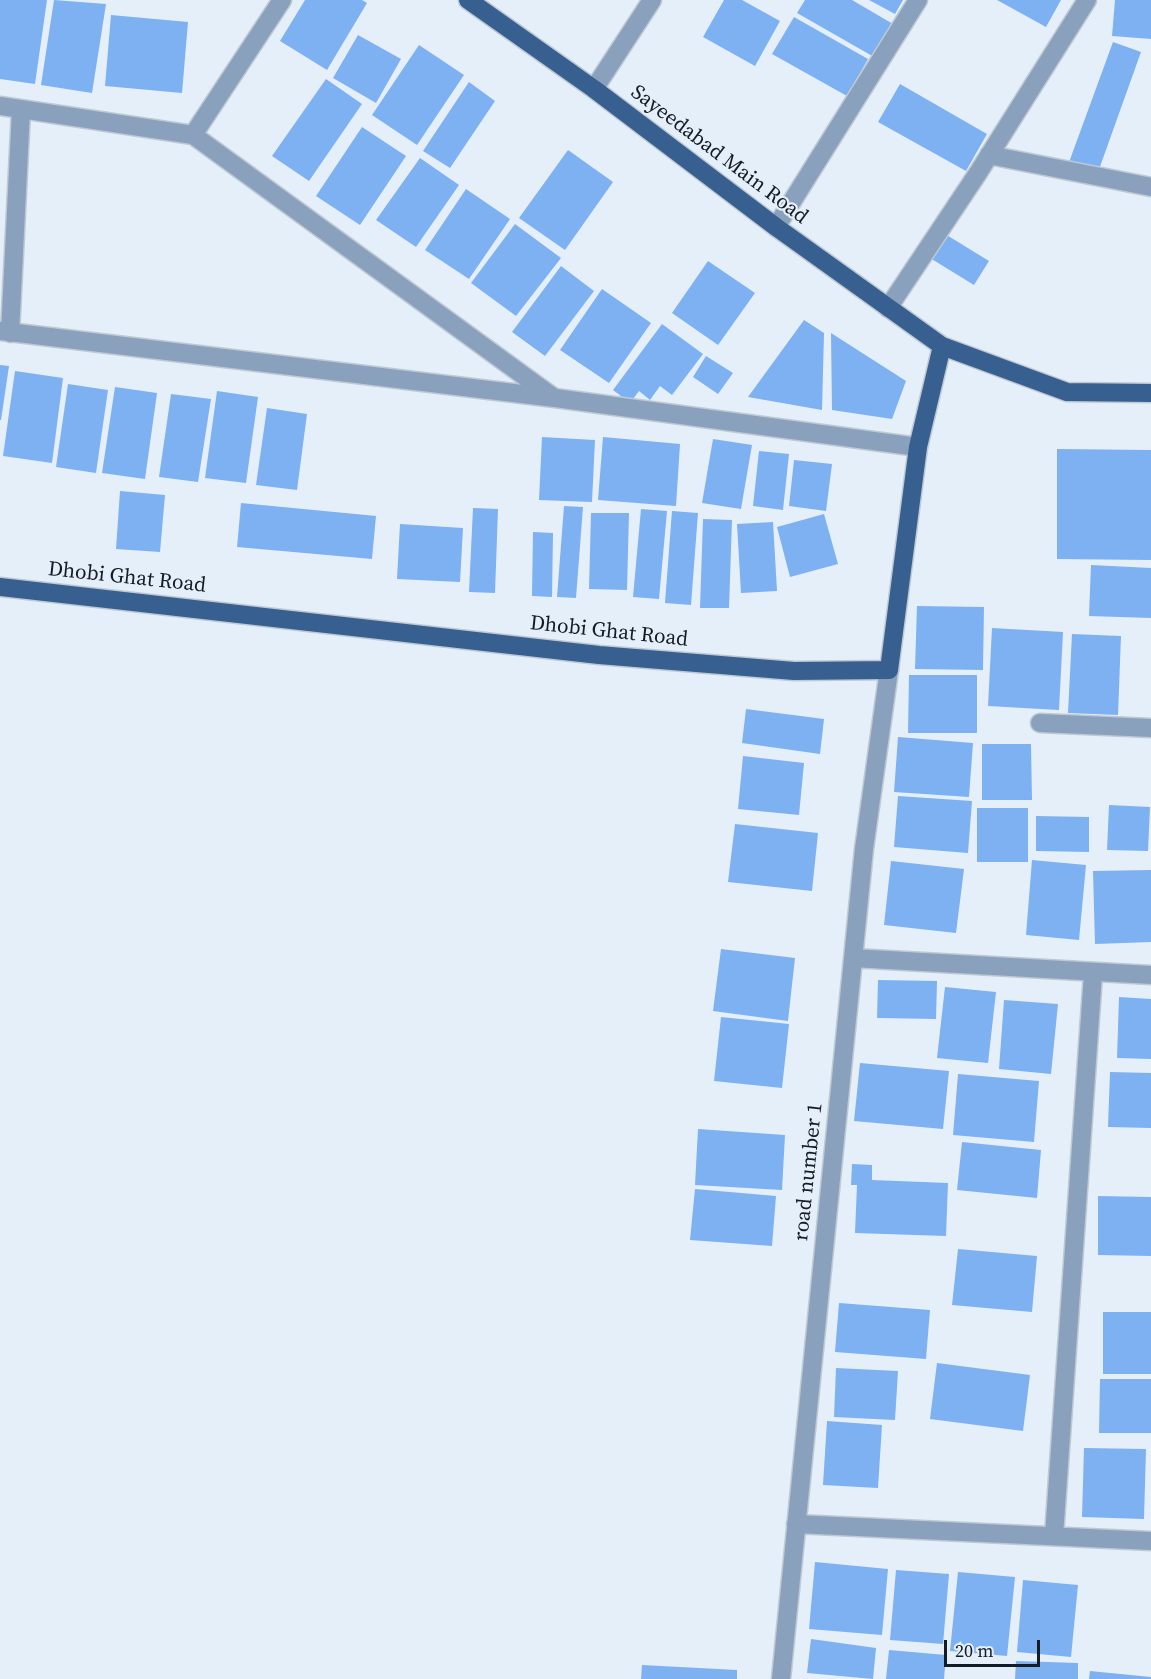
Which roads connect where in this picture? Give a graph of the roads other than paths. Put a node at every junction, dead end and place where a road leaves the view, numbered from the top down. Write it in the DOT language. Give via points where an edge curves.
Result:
graph roads {
  1 [pos="282,0"];
  2 [pos="468,0"];
  3 [pos="652,0"];
  4 [pos="918,0"];
  5 [pos="1087,0"];
  6 [pos="594,89"];
  7 [pos="0,106"];
  8 [pos="21,110"];
  9 [pos="193,135"];
  10 [pos="989,155"];
  11 [pos="1151,187"];
  12 [pos="776,227"];
  13 [pos="888,308"];
  14 [pos="5,332"];
  15 [pos="942,346"];
  16 [pos="1151,393"];
  17 [pos="555,398"];
  18 [pos="918,447"];
  19 [pos="0,586"];
  20 [pos="889,670"];
  21 [pos="1040,723"];
  22 [pos="1151,728"];
  23 [pos="853,958"];
  24 [pos="1093,974"];
  25 [pos="1151,975"];
  26 [pos="796,1524"];
  27 [pos="1054,1536"];
  28 [pos="1151,1541"];
  29 [pos="781,1679"];
  1 -- 9 [label="street"];
  2 -- 6 [label="main road, Sayeedabad Main Road"];
  3 -- 6 [label="street"];
  4 -- 12 [label="street"];
  5 -- 10 [label="street"];
  6 -- 12 [label="main road, Sayeedabad Main Road"];
  7 -- 8 [label="street"];
  8 -- 9 [label="street"];
  8 -- 14 [label="street"];
  9 -- 17 [label="street"];
  10 -- 11 [label="street"];
  10 -- 13 [label="street"];
  12 -- 13 [label="main road, Sayeedabad Main Road"];
  13 -- 15 [label="main road, Sayeedabad Main Road"];
  14 -- 17 [label="street"];
  15 -- 16 [label="main road, Sayeedabad Main Road" via="1067,392"];
  15 -- 18 [label="main road"];
  17 -- 18 [label="street"];
  18 -- 20 [label="main road"];
  19 -- 20 [label="main road, Dhobi Ghat Road" via="599,655 794,671"];
  20 -- 23 [label="street, road number 1"];
  21 -- 22 [label="street"];
  23 -- 24 [label="street"];
  23 -- 26 [label="street, road number 1"];
  24 -- 25 [label="street"];
  24 -- 27 [label="street"];
  26 -- 27 [label="street"];
  26 -- 29 [label="street, road number 1"];
  27 -- 28 [label="street"];
}
